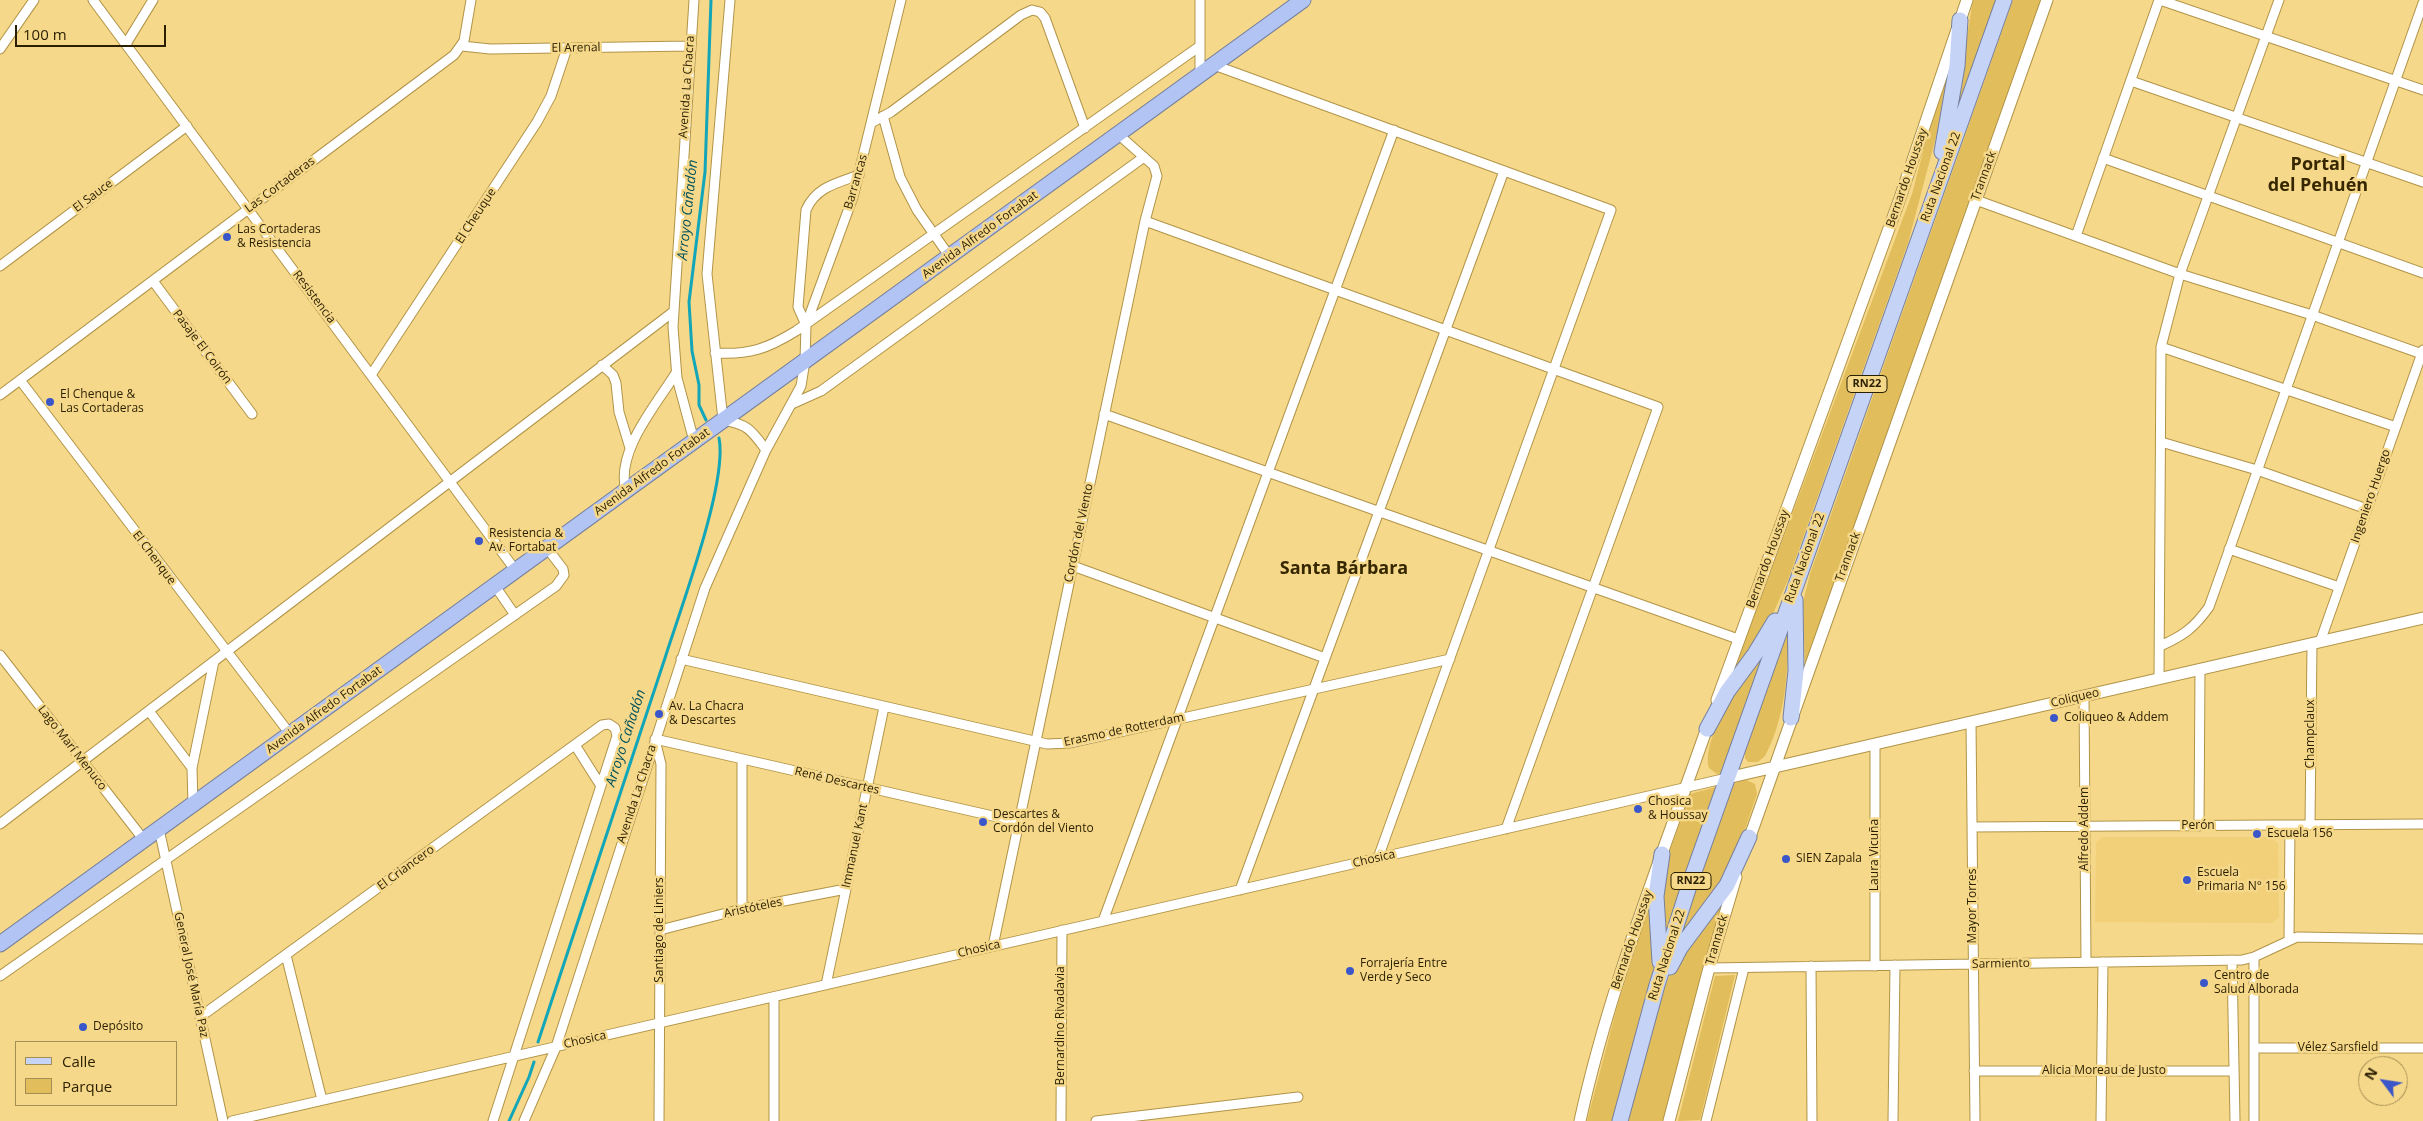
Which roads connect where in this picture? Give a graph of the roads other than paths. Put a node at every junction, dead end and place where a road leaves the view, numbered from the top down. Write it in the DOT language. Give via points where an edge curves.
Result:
graph roads {
  1 [pos="34,0"];
  2 [pos="93,0"];
  3 [pos="153,0"];
  4 [pos="471,0"];
  5 [pos="694,0"];
  6 [pos="730,0"];
  7 [pos="900,0"];
  8 [pos="1200,0"];
  9 [pos="1303,0"];
  10 [pos="1967,0"];
  11 [pos="2004,0"];
  12 [pos="2047,0"];
  13 [pos="2159,0"];
  14 [pos="2279,0"];
  15 [pos="2422,1"];
  16 [pos="1960,20"];
  17 [pos="2266,37"];
  18 [pos="126,44"];
  19 [pos="462,46"];
  20 [pos="690,46"];
  21 [pos="1200,46"];
  22 [pos="0,48"];
  23 [pos="567,48"];
  24 [pos="1214,65"];
  25 [pos="1200,75"];
  26 [pos="2131,81"];
  27 [pos="2396,81"];
  28 [pos="2423,90"];
  29 [pos="883,116"];
  30 [pos="2238,118"];
  31 [pos="871,123"];
  32 [pos="187,126"];
  33 [pos="1084,128"];
  34 [pos="1394,130"];
  35 [pos="1118,135"];
  36 [pos="1144,157"];
  37 [pos="2103,158"];
  38 [pos="2366,162"];
  39 [pos="1504,171"];
  40 [pos="859,175"];
  41 [pos="2423,182"];
  42 [pos="2210,197"];
  43 [pos="1934,198"];
  44 [pos="1976,200"];
  45 [pos="248,209"];
  46 [pos="1145,221"];
  47 [pos="934,235"];
  48 [pos="2076,236"];
  49 [pos="2337,242"];
  50 [pos="950,257"];
  51 [pos="0,266"];
  52 [pos="2423,273"];
  53 [pos="2180,274"];
  54 [pos="153,281"];
  55 [pos="1335,290"];
  56 [pos="673,312"];
  57 [pos="2312,315"];
  58 [pos="806,325"];
  59 [pos="1446,330"];
  60 [pos="2161,347"];
  61 [pos="2422,352"];
  62 [pos="715,353"];
  63 [pos="805,361"];
  64 [pos="602,365"];
  65 [pos="1554,369"];
  66 [pos="676,373"];
  67 [pos="371,376"];
  68 [pos="20,380"];
  69 [pos="2286,389"];
  70 [pos="0,395"];
  71 [pos="792,404"];
  72 [pos="252,414"];
  73 [pos="1104,414"];
  74 [pos="723,420"];
  75 [pos="2396,427"];
  76 [pos="694,442"];
  77 [pos="2161,442"];
  78 [pos="630,448"];
  79 [pos="766,450"];
  80 [pos="2257,470"];
  81 [pos="1268,472"];
  82 [pos="450,481"];
  83 [pos="626,491"];
  84 [pos="2367,509"];
  85 [pos="1379,512"];
  86 [pos="547,548"];
  87 [pos="2229,549"];
  88 [pos="1489,551"];
  89 [pos="1073,566"];
  90 [pos="516,570"];
  91 [pos="1800,571"];
  92 [pos="495,586"];
  93 [pos="1795,586"];
  94 [pos="1593,588"];
  95 [pos="2339,588"];
  96 [pos="515,615"];
  97 [pos="1214,618"];
  98 [pos="2423,618"];
  99 [pos="1738,639"];
  100 [pos="2316,643"];
  101 [pos="2160,646"];
  102 [pos="226,652"];
  103 [pos="0,655"];
  104 [pos="1325,658"];
  105 [pos="681,659"];
  106 [pos="1450,659"];
  107 [pos="214,662"];
  108 [pos="2200,669"];
  109 [pos="2159,679"];
  110 [pos="1314,689"];
  111 [pos="2084,696"];
  112 [pos="884,708"];
  113 [pos="149,711"];
  114 [pos="1791,718"];
  115 [pos="1177,719"];
  116 [pos="1971,722"];
  117 [pos="1707,729"];
  118 [pos="290,734"];
  119 [pos="655,739"];
  120 [pos="1036,743"];
  121 [pos="1875,744"];
  122 [pos="575,745"];
  123 [pos="742,759"];
  124 [pos="83,762"];
  125 [pos="192,768"];
  126 [pos="1772,768"];
  127 [pos="1727,778"];
  128 [pos="601,786"];
  129 [pos="1687,787"];
  130 [pos="867,788"];
  131 [pos="192,805"];
  132 [pos="1019,822"];
  133 [pos="0,824"];
  134 [pos="2423,824"];
  135 [pos="2290,825"];
  136 [pos="2310,825"];
  137 [pos="2085,826"];
  138 [pos="2199,826"];
  139 [pos="1973,827"];
  140 [pos="1506,828"];
  141 [pos="159,829"];
  142 [pos="1749,837"];
  143 [pos="144,840"];
  144 [pos="1662,854"];
  145 [pos="1378,858"];
  146 [pos="166,860"];
  147 [pos="846,889"];
  148 [pos="1240,890"];
  149 [pos="742,909"];
  150 [pos="1103,921"];
  151 [pos="660,930"];
  152 [pos="1062,930"];
  153 [pos="2423,939"];
  154 [pos="2288,940"];
  155 [pos="0,944"];
  156 [pos="993,946"];
  157 [pos="286,955"];
  158 [pos="2254,957"];
  159 [pos="2232,960"];
  160 [pos="2086,962"];
  161 [pos="2103,962"];
  162 [pos="1974,964"];
  163 [pos="1896,965"];
  164 [pos="1811,966"];
  165 [pos="1875,966"];
  166 [pos="1709,968"];
  167 [pos="1744,968"];
  168 [pos="0,976"];
  169 [pos="826,984"];
  170 [pos="1657,985"];
  171 [pos="774,997"];
  172 [pos="200,1017"];
  173 [pos="1647,1018"];
  174 [pos="660,1022"];
  175 [pos="556,1047"];
  176 [pos="2254,1048"];
  177 [pos="2423,1048"];
  178 [pos="515,1056"];
  179 [pos="1974,1071"];
  180 [pos="2102,1071"];
  181 [pos="2234,1072"];
  182 [pos="1298,1097"];
  183 [pos="322,1100"];
  184 [pos="1620,1117"];
  185 [pos="223,1121"];
  186 [pos="232,1121"];
  187 [pos="493,1121"];
  188 [pos="524,1121"];
  189 [pos="659,1121"];
  190 [pos="774,1121"];
  191 [pos="1061,1121"];
  192 [pos="1096,1121"];
  193 [pos="1580,1121"];
  194 [pos="1669,1121"];
  195 [pos="1706,1121"];
  196 [pos="1812,1121"];
  197 [pos="1893,1121"];
  198 [pos="1975,1121"];
  199 [pos="2102,1121"];
  200 [pos="2235,1121"];
  201 [pos="2254,1121"];
  1 -- 22 [label="street"];
  2 -- 18 [label="street, Resistencia"];
  3 -- 18 [label="street"];
  4 -- 19 [label="street"];
  5 -- 20 [label="street, Avenida La Chacra"];
  6 -- 62 [label="street" via="707,274"];
  7 -- 31 [label="street, Barrancas"];
  8 -- 21 [label="street"];
  9 -- 24 [label="highway, Avenida Alfredo Fortabat"];
  10 -- 16 [label="street, Bernardo Houssay"];
  11 -- 43 [label="main road, Ruta Nacional 22 / RN22"];
  12 -- 44 [label="street, Trannack"];
  13 -- 17 [label="street"];
  13 -- 26 [label="street"];
  14 -- 17 [label="street"];
  15 -- 27 [label="street"];
  16 -- 43 [label="main road" via="1955,79"];
  16 -- 99 [label="street, Bernardo Houssay" via="1899,201"];
  17 -- 27 [label="street"];
  17 -- 30 [label="street"];
  18 -- 32 [label="street, Resistencia"];
  19 -- 23 [label="street, El Arenal"];
  19 -- 45 [label="street, Las Cortaderas"];
  20 -- 23 [label="street, El Arenal"];
  20 -- 56 [label="street, Avenida La Chacra"];
  21 -- 25 [label="street"];
  21 -- 33 [label="street"];
  23 -- 67 [label="street, El Cheuque" via="551,96 537,122"];
  24 -- 25 [label="highway, Avenida Alfredo Fortabat"];
  24 -- 34 [label="street"];
  25 -- 35 [label="highway, Avenida Alfredo Fortabat"];
  26 -- 30 [label="street"];
  26 -- 37 [label="street"];
  27 -- 28 [label="street"];
  27 -- 38 [label="street"];
  29 -- 31 [label="street"];
  29 -- 33 [label="street" via="1032,10 1045,18"];
  29 -- 47 [label="street" via="900,176"];
  30 -- 38 [label="street"];
  30 -- 42 [label="street"];
  31 -- 40 [label="street, Barrancas"];
  32 -- 45 [label="street, Resistencia"];
  32 -- 51 [label="street, El Sauce"];
  33 -- 47 [label="street"];
  34 -- 39 [label="street"];
  34 -- 55 [label="street"];
  35 -- 36 [label="street, Cordón del Viento"];
  35 -- 50 [label="highway, Avenida Alfredo Fortabat"];
  36 -- 46 [label="street, Cordón del Viento" via="1154,166 1157,176"];
  36 -- 71 [label="street" via="820,391"];
  37 -- 42 [label="street"];
  37 -- 48 [label="street"];
  38 -- 41 [label="street"];
  38 -- 49 [label="street"];
  39 -- 59 [label="street"];
  39 -- 65 [label="street" via="1612,210"];
  40 -- 58 [label="street, Barrancas"];
  40 -- 58 [label="street" via="820,190 810,199 806,210 798,307"];
  42 -- 49 [label="street"];
  42 -- 53 [label="street"];
  43 -- 91 [label="main road, Ruta Nacional 22 / RN22"];
  44 -- 48 [label="street"];
  44 -- 114 [label="street, Trannack"];
  45 -- 54 [label="street, Las Cortaderas"];
  45 -- 67 [label="street, Resistencia"];
  46 -- 55 [label="street"];
  46 -- 73 [label="street, Cordón del Viento"];
  47 -- 50 [label="street"];
  47 -- 58 [label="street"];
  48 -- 53 [label="street"];
  49 -- 52 [label="street"];
  49 -- 57 [label="street"];
  50 -- 63 [label="highway, Avenida Alfredo Fortabat"];
  53 -- 57 [label="street"];
  53 -- 60 [label="street"];
  54 -- 68 [label="street, Las Cortaderas"];
  54 -- 72 [label="street, Pasaje El Coirón"];
  55 -- 59 [label="street"];
  55 -- 81 [label="street"];
  56 -- 64 [label="street"];
  56 -- 66 [label="street, Avenida La Chacra"];
  57 -- 61 [label="street"];
  57 -- 69 [label="street"];
  58 -- 62 [label="street" via="760,350"];
  58 -- 63 [label="street, Barrancas"];
  59 -- 65 [label="street"];
  59 -- 85 [label="street"];
  60 -- 69 [label="street"];
  60 -- 77 [label="street"];
  61 -- 75 [label="street, Ingeniero Huergo"];
  62 -- 74 [label="street"];
  63 -- 71 [label="street, Avenida La Chacra" via="801,386"];
  63 -- 74 [label="highway, Avenida Alfredo Fortabat"];
  64 -- 78 [label="street" via="613,375 616,383 619,412"];
  64 -- 82 [label="street"];
  65 -- 88 [label="street"];
  65 -- 94 [label="street" via="1658,407"];
  66 -- 76 [label="street, Avenida La Chacra"];
  66 -- 78 [label="street"];
  67 -- 82 [label="street, Resistencia"];
  68 -- 70 [label="street, Las Cortaderas"];
  68 -- 102 [label="street, El Chenque"];
  69 -- 75 [label="street"];
  69 -- 80 [label="street"];
  71 -- 79 [label="street, Avenida La Chacra"];
  73 -- 81 [label="street"];
  73 -- 89 [label="street, Cordón del Viento"];
  74 -- 76 [label="highway, Avenida Alfredo Fortabat"];
  74 -- 79 [label="street" via="741,423 752,431"];
  75 -- 84 [label="street, Ingeniero Huergo"];
  76 -- 83 [label="highway, Avenida Alfredo Fortabat"];
  77 -- 80 [label="street"];
  77 -- 101 [label="street"];
  78 -- 83 [label="street" via="624,463"];
  79 -- 105 [label="street, Avenida La Chacra" via="705,588"];
  80 -- 84 [label="street"];
  80 -- 87 [label="street"];
  81 -- 85 [label="street"];
  81 -- 97 [label="street"];
  82 -- 90 [label="street, Resistencia"];
  82 -- 102 [label="street"];
  83 -- 86 [label="highway, Avenida Alfredo Fortabat"];
  84 -- 95 [label="street, Ingeniero Huergo"];
  85 -- 88 [label="street"];
  85 -- 104 [label="street"];
  86 -- 90 [label="highway, Avenida Alfredo Fortabat"];
  86 -- 96 [label="street" via="564,575 556,586"];
  87 -- 95 [label="street"];
  87 -- 101 [label="street" via="2209,606 2196,625"];
  88 -- 94 [label="street"];
  88 -- 106 [label="street"];
  89 -- 97 [label="street"];
  89 -- 120 [label="street, Cordón del Viento"];
  90 -- 92 [label="highway, Avenida Alfredo Fortabat"];
  91 -- 93 [label="main road, Ruta Nacional 22 / RN22"];
  91 -- 117 [label="main road" via="1771,628 1727,692"];
  92 -- 96 [label="street"];
  92 -- 118 [label="highway, Avenida Alfredo Fortabat"];
  93 -- 114 [label="main road" via="1796,671"];
  93 -- 127 [label="main road, Ruta Nacional 22 / RN22"];
  94 -- 99 [label="street"];
  94 -- 140 [label="street"];
  95 -- 100 [label="street, Ingeniero Huergo"];
  96 -- 146 [label="street"];
  97 -- 104 [label="street"];
  97 -- 115 [label="street"];
  98 -- 100 [label="street, Coliqueo"];
  99 -- 117 [label="street, Bernardo Houssay"];
  100 -- 108 [label="street, Coliqueo"];
  100 -- 136 [label="street, Champclaux"];
  101 -- 109 [label="street"];
  102 -- 107 [label="street"];
  102 -- 118 [label="street, El Chenque"];
  103 -- 124 [label="street, Lago Marí Menuco"];
  104 -- 110 [label="street"];
  105 -- 112 [label="street, Erasmo de Rotterdam"];
  105 -- 119 [label="street, Avenida La Chacra"];
  106 -- 110 [label="street, Erasmo de Rotterdam"];
  106 -- 145 [label="street"];
  107 -- 113 [label="street"];
  107 -- 125 [label="street"];
  108 -- 109 [label="street, Coliqueo"];
  108 -- 138 [label="street"];
  109 -- 111 [label="street, Coliqueo"];
  110 -- 115 [label="street, Erasmo de Rotterdam"];
  110 -- 148 [label="street"];
  111 -- 116 [label="street, Coliqueo"];
  111 -- 137 [label="street, Alfredo Addem"];
  112 -- 120 [label="street, Erasmo de Rotterdam"];
  112 -- 130 [label="street, Immanuel Kant"];
  113 -- 124 [label="street"];
  113 -- 125 [label="street"];
  114 -- 126 [label="street, Trannack"];
  115 -- 120 [label="street, Erasmo de Rotterdam" via="1070,743"];
  115 -- 150 [label="street"];
  116 -- 121 [label="street, Coliqueo"];
  116 -- 139 [label="street, Mayor Torres"];
  117 -- 129 [label="street, Bernardo Houssay"];
  118 -- 131 [label="highway, Avenida Alfredo Fortabat"];
  119 -- 123 [label="street, René Descartes"];
  119 -- 151 [label="street, Santiago de Liniers" via="661,764"];
  119 -- 175 [label="street, Avenida La Chacra"];
  120 -- 132 [label="street, Cordón del Viento"];
  121 -- 126 [label="street, Coliqueo"];
  121 -- 165 [label="street, Laura Vicuña"];
  122 -- 128 [label="street"];
  122 -- 128 [label="street, El Criancero" via="602,725 613,725 617,736"];
  122 -- 157 [label="street, El Criancero"];
  123 -- 130 [label="street, René Descartes"];
  123 -- 149 [label="street"];
  124 -- 133 [label="street"];
  124 -- 143 [label="street, Lago Marí Menuco"];
  125 -- 131 [label="street"];
  126 -- 127 [label="street, Coliqueo"];
  126 -- 142 [label="street, Trannack"];
  127 -- 129 [label="street, Chosica"];
  127 -- 170 [label="main road, Ruta Nacional 22 / RN22"];
  128 -- 178 [label="street"];
  129 -- 140 [label="street, Chosica"];
  129 -- 144 [label="street, Bernardo Houssay"];
  130 -- 132 [label="street, René Descartes"];
  130 -- 147 [label="street, Immanuel Kant"];
  131 -- 141 [label="highway, Avenida Alfredo Fortabat"];
  132 -- 156 [label="street, Cordón del Viento"];
  134 -- 136 [label="street, Perón"];
  135 -- 136 [label="street, Perón"];
  135 -- 138 [label="street, Perón"];
  135 -- 154 [label="street"];
  137 -- 138 [label="street, Perón"];
  137 -- 139 [label="street, Perón"];
  137 -- 160 [label="street, Alfredo Addem"];
  139 -- 162 [label="street, Mayor Torres"];
  140 -- 145 [label="street, Chosica"];
  141 -- 143 [label="highway, Avenida Alfredo Fortabat"];
  141 -- 146 [label="street, General José María Paz"];
  142 -- 166 [label="street, Trannack"];
  142 -- 173 [label="main road" via="1727,885 1677,953"];
  143 -- 155 [label="highway, Avenida Alfredo Fortabat"];
  144 -- 170 [label="main road" via="1656,891 1660,945"];
  144 -- 193 [label="street, Bernardo Houssay" via="1613,995"];
  145 -- 148 [label="street, Chosica"];
  146 -- 168 [label="street"];
  146 -- 172 [label="street, General José María Paz"];
  147 -- 149 [label="street, Aristóteles"];
  147 -- 169 [label="street, Immanuel Kant"];
  148 -- 150 [label="street, Chosica"];
  149 -- 151 [label="street, Aristóteles"];
  150 -- 152 [label="street, Chosica"];
  151 -- 174 [label="street, Santiago de Liniers"];
  152 -- 156 [label="street, Chosica"];
  152 -- 191 [label="street, Bernardino Rivadavia"];
  153 -- 154 [label="street, Sarmiento" via="2302,936"];
  154 -- 158 [label="street, Sarmiento"];
  156 -- 169 [label="street, Chosica"];
  157 -- 172 [label="street, El Criancero"];
  157 -- 183 [label="street"];
  158 -- 159 [label="street, Sarmiento"];
  158 -- 176 [label="street"];
  159 -- 161 [label="street, Sarmiento"];
  159 -- 181 [label="street"];
  160 -- 161 [label="street, Sarmiento"];
  160 -- 162 [label="street, Sarmiento"];
  161 -- 180 [label="street"];
  162 -- 163 [label="street, Sarmiento"];
  162 -- 179 [label="street, Mayor Torres"];
  163 -- 165 [label="street, Sarmiento"];
  163 -- 197 [label="street"];
  164 -- 165 [label="street, Sarmiento"];
  164 -- 167 [label="street, Sarmiento"];
  164 -- 196 [label="street"];
  166 -- 167 [label="street, Sarmiento"];
  166 -- 194 [label="street, Trannack"];
  167 -- 195 [label="street"];
  169 -- 171 [label="street, Chosica"];
  170 -- 173 [label="main road, Ruta Nacional 22 / RN22"];
  171 -- 174 [label="street, Chosica"];
  171 -- 190 [label="street"];
  172 -- 185 [label="street, General José María Paz"];
  173 -- 184 [label="main road, Ruta Nacional 22 / RN22"];
  174 -- 175 [label="street, Chosica"];
  174 -- 189 [label="street, Santiago de Liniers"];
  175 -- 178 [label="street, Chosica"];
  175 -- 188 [label="street, Avenida La Chacra"];
  176 -- 177 [label="street, Vélez Sarsfield"];
  176 -- 201 [label="street"];
  178 -- 183 [label="street, Chosica"];
  178 -- 187 [label="street"];
  179 -- 180 [label="street, Alicia Moreau de Justo"];
  179 -- 198 [label="street, Mayor Torres"];
  180 -- 181 [label="street, Alicia Moreau de Justo"];
  180 -- 199 [label="street"];
  181 -- 200 [label="street"];
  182 -- 192 [label="street"];
  183 -- 186 [label="street, Chosica"];
}
